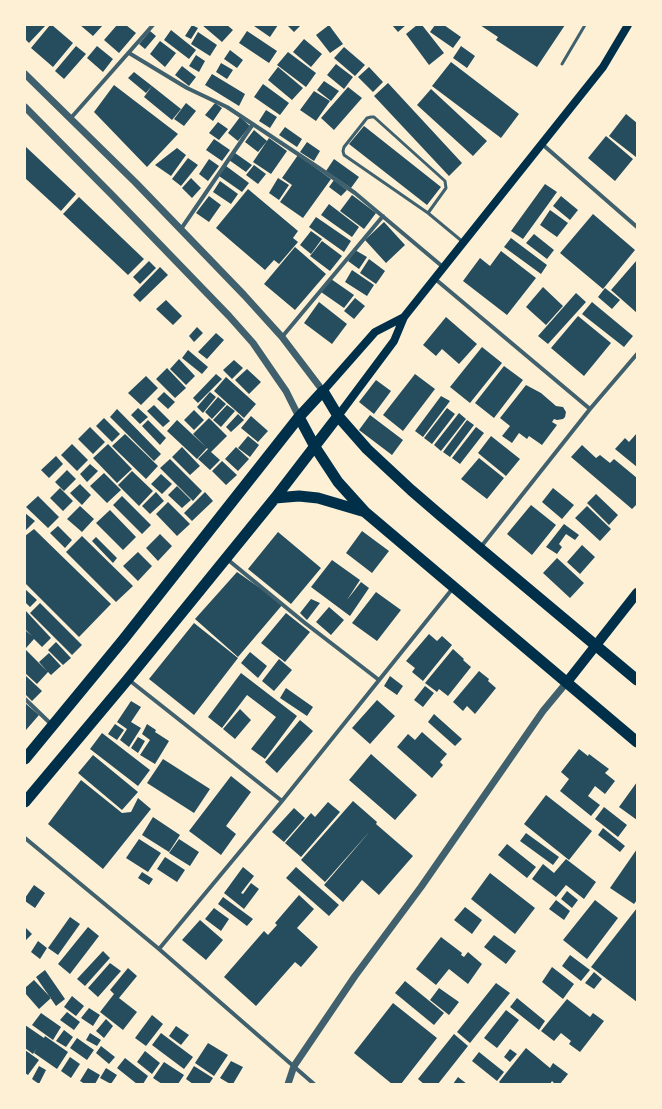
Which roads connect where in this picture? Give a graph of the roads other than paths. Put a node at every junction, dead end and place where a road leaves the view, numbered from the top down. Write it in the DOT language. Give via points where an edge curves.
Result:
graph roads {
  1 [pos="153,25"];
  2 [pos="585,25"];
  3 [pos="628,25"];
  4 [pos="129,52"];
  5 [pos="562,64"];
  6 [pos="25,74"];
  7 [pos="25,107"];
  8 [pos="70,119"];
  9 [pos="253,124"];
  10 [pos="542,144"];
  11 [pos="428,213"];
  12 [pos="383,216"];
  13 [pos="637,227"];
  14 [pos="181,229"];
  15 [pos="463,242"];
  16 [pos="443,267"];
  17 [pos="434,278"];
  18 [pos="404,317"];
  19 [pos="282,337"];
  20 [pos="637,354"];
  21 [pos="323,391"];
  22 [pos="590,409"];
  23 [pos="338,416"];
  24 [pos="299,417"];
  25 [pos="314,447"];
  26 [pos="275,498"];
  27 [pos="365,512"];
  28 [pos="480,549"];
  29 [pos="226,558"];
  30 [pos="453,587"];
  31 [pos="637,593"];
  32 [pos="595,644"];
  33 [pos="128,680"];
  34 [pos="379,680"];
  35 [pos="637,680"];
  36 [pos="567,682"];
  37 [pos="25,699"];
  38 [pos="53,726"];
  39 [pos="637,742"];
  40 [pos="25,759"];
  41 [pos="282,801"];
  42 [pos="25,802"];
  43 [pos="25,838"];
  44 [pos="159,949"];
  45 [pos="294,1066"];
  46 [pos="288,1084"];
  47 [pos="314,1084"];
  1 -- 4 [label="street"];
  2 -- 5 [label="lane"];
  3 -- 10 [label="main road" via="603,66"];
  4 -- 8 [label="street"];
  4 -- 9 [label="street" via="186,88 227,107"];
  6 -- 8 [label="street"];
  7 -- 24 [label="street" via="229,316 277,378"];
  8 -- 14 [label="street"];
  9 -- 12 [label="street" via="349,189"];
  9 -- 14 [label="street"];
  10 -- 13 [label="street"];
  10 -- 15 [label="main road"];
  11 -- 11 [label="lane" via="446,188 445,181 374,117 367,118 344,147 344,155"];
  11 -- 15 [label="lane"];
  12 -- 16 [label="street"];
  12 -- 19 [label="street"];
  14 -- 19 [label="street"];
  15 -- 16 [label="main road"];
  16 -- 17 [label="main road"];
  17 -- 18 [label="main road"];
  17 -- 22 [label="street"];
  18 -- 21 [label="main road" via="375,332"];
  18 -- 23 [label="main road" via="394,341"];
  19 -- 21 [label="street"];
  20 -- 22 [label="street"];
  21 -- 23 [label="highway"];
  21 -- 24 [label="highway"];
  22 -- 28 [label="street"];
  23 -- 25 [label="highway"];
  23 -- 28 [label="highway" via="367,449"];
  24 -- 25 [label="highway"];
  24 -- 38 [label="highway"];
  25 -- 26 [label="highway"];
  25 -- 27 [label="highway" via="338,482"];
  26 -- 27 [label="highway" via="318,498"];
  26 -- 29 [label="highway"];
  27 -- 30 [label="highway"];
  28 -- 32 [label="highway"];
  29 -- 33 [label="highway"];
  29 -- 34 [label="street"];
  30 -- 34 [label="street"];
  30 -- 36 [label="highway"];
  31 -- 32 [label="main road"];
  32 -- 35 [label="highway"];
  32 -- 36 [label="main road"];
  33 -- 41 [label="street"];
  33 -- 42 [label="highway"];
  34 -- 41 [label="street"];
  36 -- 39 [label="highway"];
  36 -- 45 [label="street" via="543,711"];
  37 -- 38 [label="street"];
  38 -- 40 [label="highway"];
  41 -- 44 [label="street"];
  43 -- 44 [label="street"];
  44 -- 45 [label="street"];
  45 -- 46 [label="street"];
  45 -- 47 [label="street"];
}
